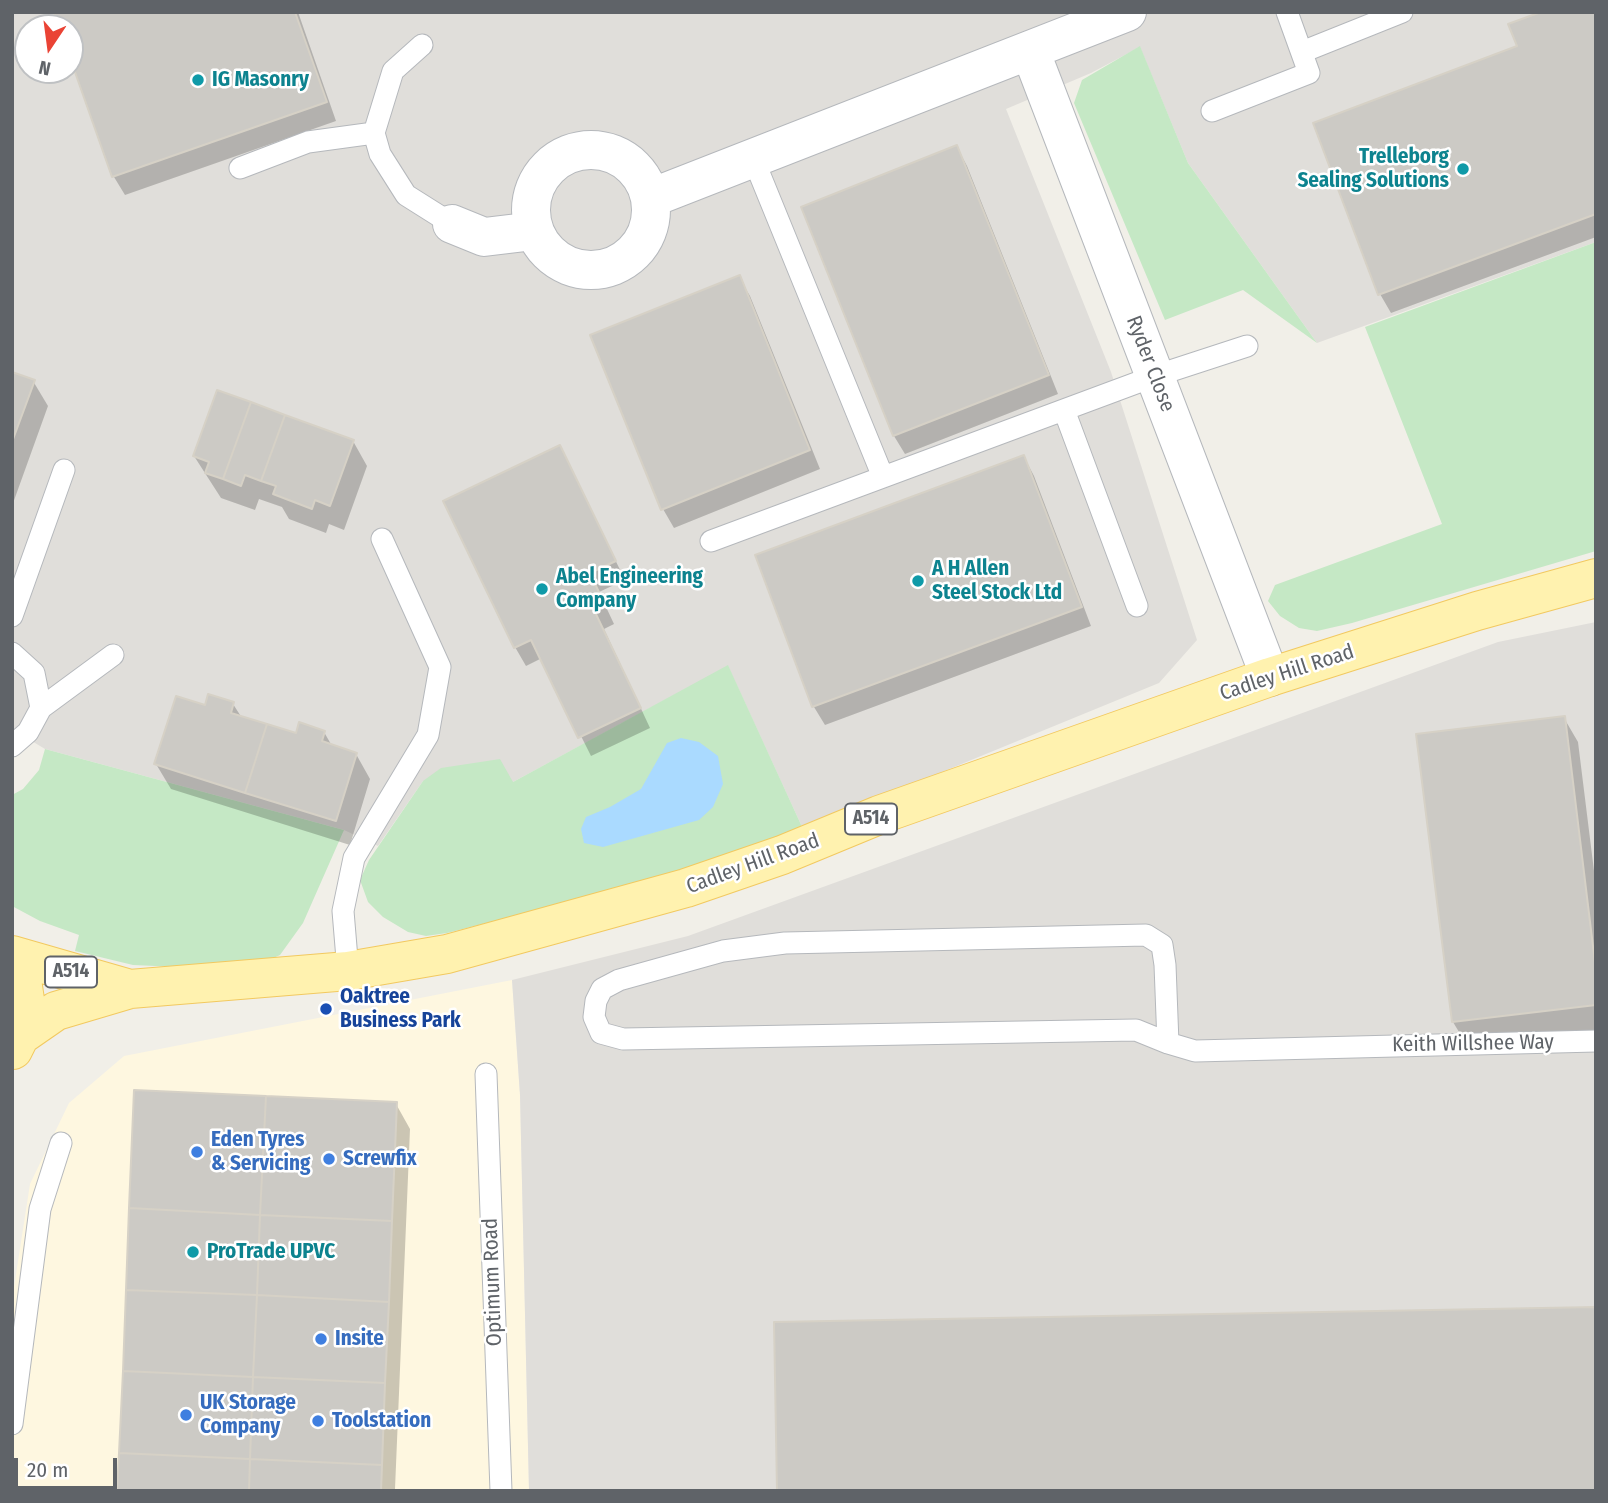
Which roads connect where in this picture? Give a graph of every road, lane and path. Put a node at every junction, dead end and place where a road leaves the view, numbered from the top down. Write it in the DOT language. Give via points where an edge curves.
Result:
graph roads {
  1 [pos="1127,12"];
  2 [pos="1287,12"];
  3 [pos="1402,12"];
  4 [pos="422,45"];
  5 [pos="1030,51"];
  6 [pos="1302,52"];
  7 [pos="1212,111"];
  8 [pos="374,133"];
  9 [pos="753,158"];
  10 [pos="240,168"];
  11 [pos="650,198"];
  12 [pos="452,224"];
  13 [pos="534,232"];
  14 [pos="1247,346"];
  15 [pos="1155,376"];
  16 [pos="1064,410"];
  17 [pos="64,470"];
  18 [pos="883,477"];
  19 [pos="383,539"];
  20 [pos="710,541"];
  21 [pos="1596,578"];
  22 [pos="1137,606"];
  23 [pos="12,616"];
  24 [pos="12,653"];
  25 [pos="113,655"];
  26 [pos="1270,677"];
  27 [pos="41,708"];
  28 [pos="12,746"];
  29 [pos="12,955"];
  30 [pos="12,961"];
  31 [pos="348,971"];
  32 [pos="130,989"];
  33 [pos="1596,1041"];
  34 [pos="1168,1043"];
  35 [pos="16,1044"];
  36 [pos="486,1074"];
  37 [pos="61,1143"];
  38 [pos="12,1424"];
  39 [pos="501,1491"];
  1 -- 5 [label="street"];
  2 -- 6 [label="lane"];
  3 -- 6 [label="lane"];
  4 -- 8 [label="lane" via="393,71"];
  5 -- 9 [label="street"];
  5 -- 15 [label="street, Ryder Close"];
  6 -- 7 [label="lane" via="1309,73"];
  8 -- 10 [label="lane" via="308,142"];
  8 -- 12 [label="lane" via="380,154 406,195"];
  9 -- 11 [label="street"];
  9 -- 18 [label="lane"];
  11 -- 13 [label="street" via="650,223 641,244 625,260 599,270 574,268 556,258"];
  11 -- 13 [label="street" via="639,173 617,155 575,152 556,161 538,180 531,206"];
  12 -- 13 [label="street" via="484,237"];
  14 -- 15 [label="lane"];
  15 -- 16 [label="lane"];
  15 -- 26 [label="street, Ryder Close"];
  16 -- 18 [label="lane"];
  16 -- 22 [label="lane"];
  17 -- 23 [label="lane"];
  18 -- 20 [label="lane"];
  19 -- 31 [label="lane" via="440,667 428,735 354,858 343,911"];
  21 -- 26 [label="main road, Cadley Hill Road / A514"];
  24 -- 27 [label="lane" via="34,673"];
  25 -- 27 [label="lane"];
  26 -- 31 [label="main road, Cadley Hill Road / A514" via="687,888 447,954"];
  27 -- 28 [label="lane" via="28,732"];
  29 -- 32 [label="main road, Cadley Hill Road / A514"];
  30 -- 35 [label="main road, A514" via="25,1000"];
  31 -- 32 [label="main road, Cadley Hill Road / A514"];
  32 -- 35 [label="main road, Cadley Hill Road / A514" via="56,1011"];
  33 -- 34 [label="lane, Keith Willshee Way" via="1195,1051"];
  34 -- 34 [label="lane, Keith Willshee Way" via="1136,1030 623,1039 601,1032 594,1017 602,989 619,980 723,951 785,943 1146,935 1162,945"];
  36 -- 39 [label="lane, Optimum Road"];
  37 -- 38 [label="lane" via="40,1209"];
}
